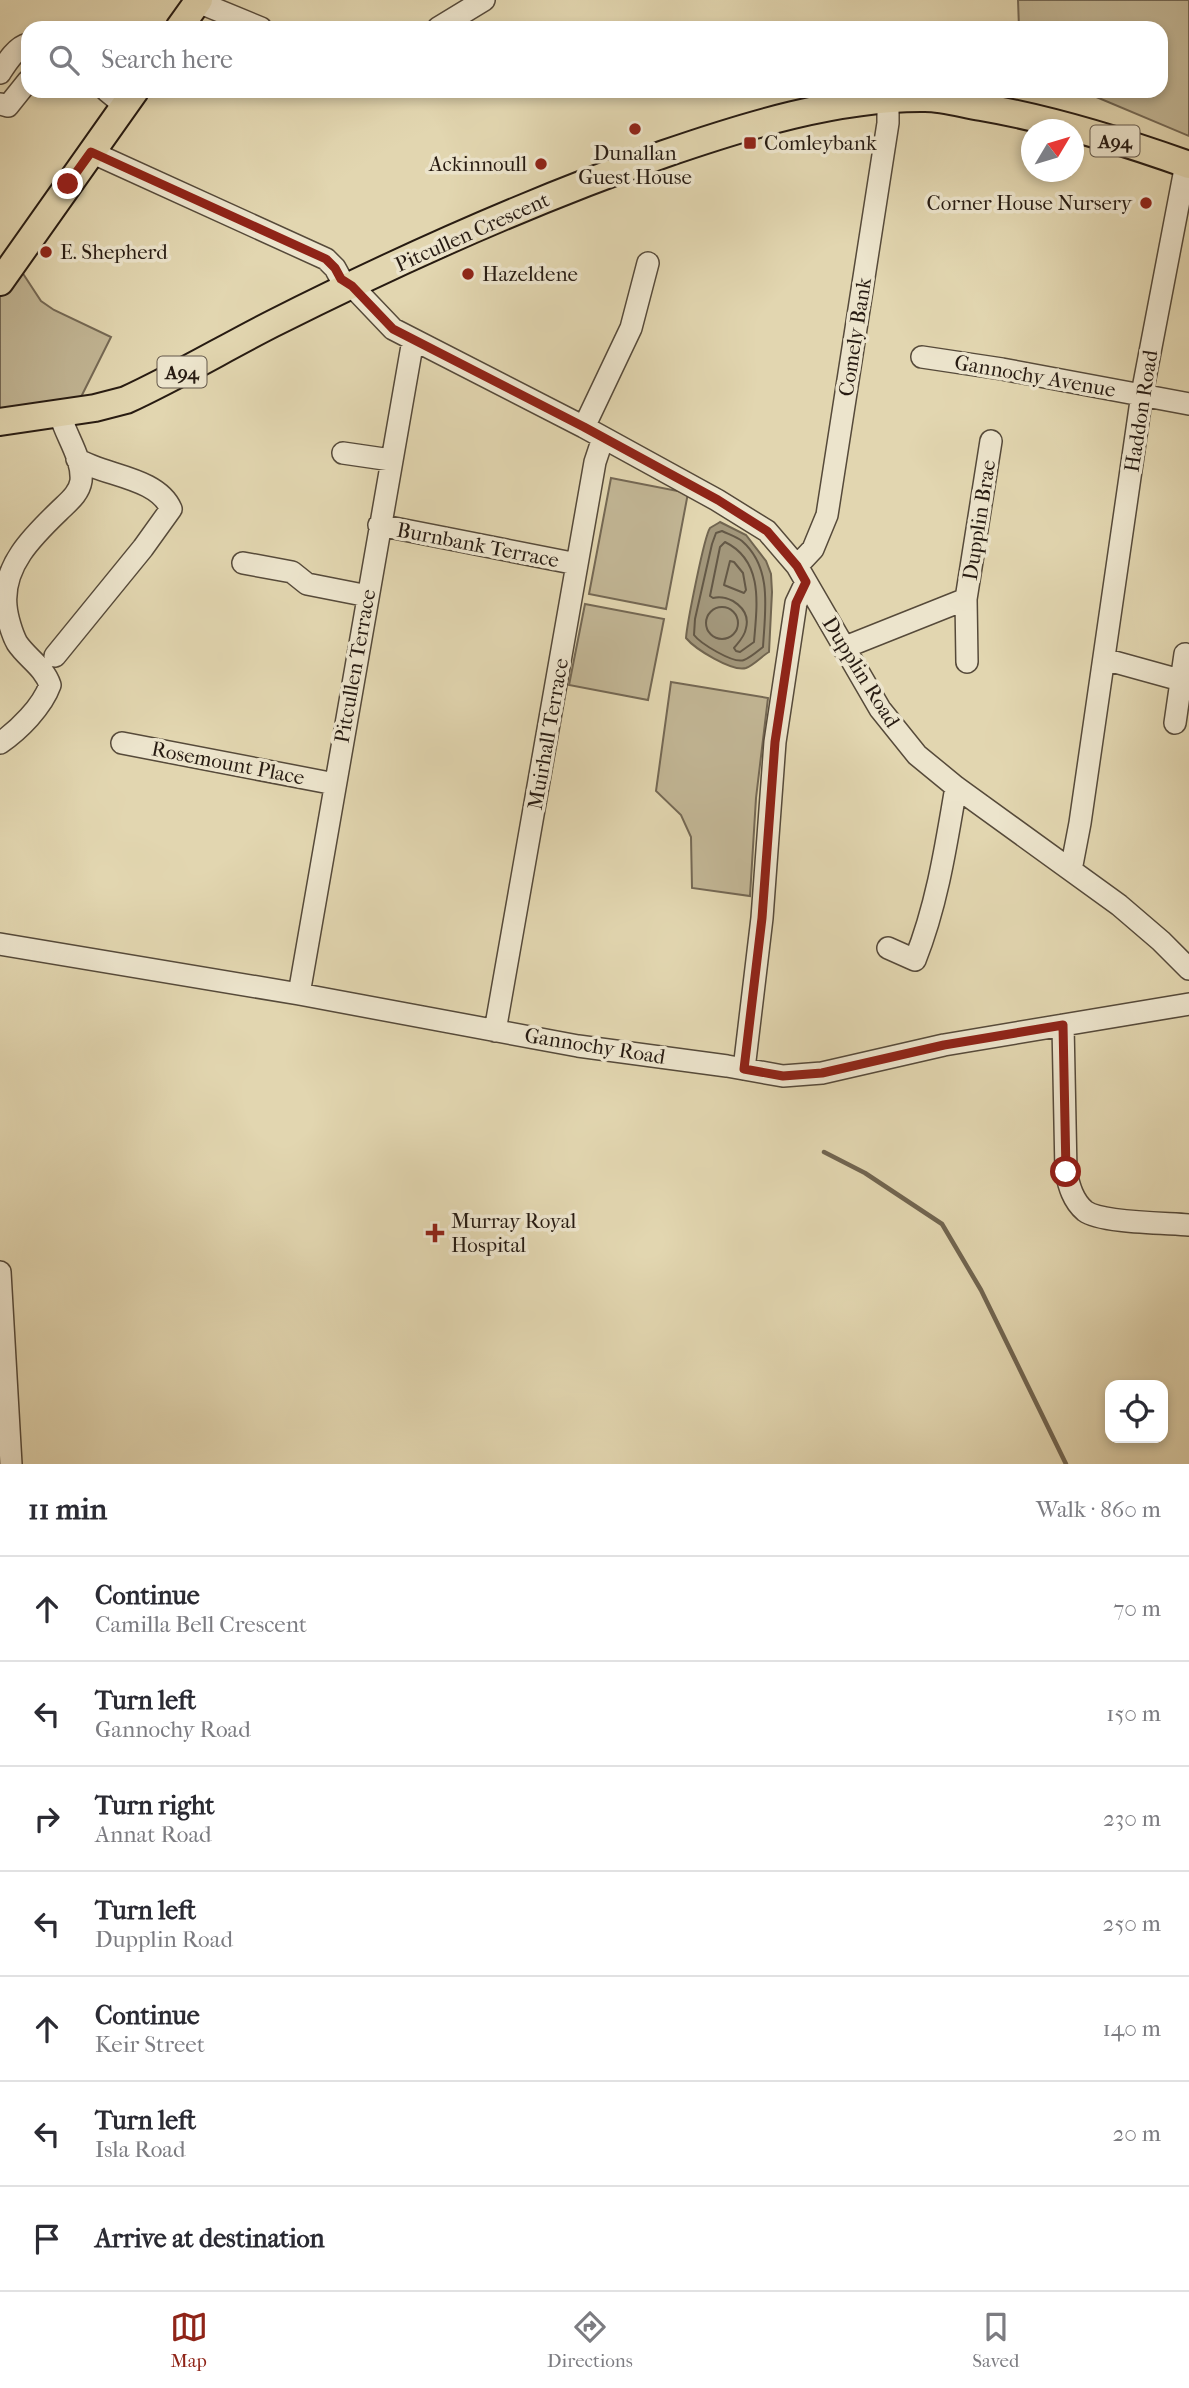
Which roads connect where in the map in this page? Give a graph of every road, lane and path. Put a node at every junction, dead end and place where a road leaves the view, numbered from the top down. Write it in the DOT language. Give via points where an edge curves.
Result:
graph roads {
  1 [pos="484,0"];
  2 [pos="198,1"];
  3 [pos="184,21"];
  4 [pos="245,21"];
  5 [pos="450,21"];
  6 [pos="21,46"];
  7 [pos="0,73"];
  8 [pos="21,91"];
  9 [pos="121,98"];
  10 [pos="888,100"];
  11 [pos="0,104"];
  12 [pos="91,152"];
  13 [pos="1188,165"];
  14 [pos="648,263"];
  15 [pos="0,282"];
  16 [pos="352,286"];
  17 [pos="413,340"];
  18 [pos="922,357"];
  19 [pos="1142,394"];
  20 [pos="1189,404"];
  21 [pos="60,414"];
  22 [pos="0,422"];
  23 [pos="584,427"];
  24 [pos="603,438"];
  25 [pos="991,441"];
  26 [pos="344,453"];
  27 [pos="77,459"];
  28 [pos="391,460"];
  29 [pos="379,525"];
  30 [pos="9,555"];
  31 [pos="243,563"];
  32 [pos="577,564"];
  33 [pos="801,574"];
  34 [pos="368,596"];
  35 [pos="966,599"];
  36 [pos="8,648"];
  37 [pos="843,648"];
  38 [pos="1185,654"];
  39 [pos="55,656"];
  40 [pos="1104,659"];
  41 [pos="967,662"];
  42 [pos="1181,680"];
  43 [pos="1175,723"];
  44 [pos="0,743"];
  45 [pos="122,743"];
  46 [pos="335,784"];
  47 [pos="956,787"];
  48 [pos="1071,870"];
  49 [pos="0,944"];
  50 [pos="888,948"];
  51 [pos="1189,969"];
  52 [pos="299,994"];
  53 [pos="1189,1004"];
  54 [pos="1063,1025"];
  55 [pos="495,1031"];
  56 [pos="744,1069"];
  57 [pos="1189,1224"];
  58 [pos="0,1272"];
  59 [pos="11,1464"];
  1 -- 5 [label="street"];
  2 -- 3 [label="main road"];
  2 -- 4 [label="street"];
  6 -- 7 [label="street"];
  8 -- 11 [label="street" via="8,106"];
  9 -- 12 [label="main road"];
  10 -- 13 [label="main road, Pitcullen Crescent / A94" via="927,98 1015,113"];
  10 -- 16 [label="main road, Pitcullen Crescent / A94" via="828,108 694,144 564,191"];
  10 -- 33 [label="street, Comely Bank" via="827,515"];
  12 -- 15 [label="main road"];
  12 -- 16 [label="street, Dupplin Road" via="319,255"];
  13 -- 19 [label="street, Haddon Road"];
  14 -- 23 [label="street" via="631,328"];
  16 -- 17 [label="street, Dupplin Road" via="393,329"];
  16 -- 21 [label="main road, A94" via="126,400"];
  17 -- 23 [label="street, Dupplin Road"];
  17 -- 28 [label="street, Pitcullen Terrace"];
  18 -- 19 [label="street, Gannochy Avenue"];
  19 -- 20 [label="street, Gannochy Avenue"];
  19 -- 40 [label="street, Haddon Road"];
  21 -- 22 [label="main road, A94"];
  21 -- 27 [label="street"];
  23 -- 24 [label="street, Dupplin Road"];
  24 -- 32 [label="street, Muirhall Terrace"];
  24 -- 33 [label="street, Dupplin Road" via="767,531"];
  25 -- 35 [label="street, Dupplin Brae"];
  26 -- 28 [label="street"];
  27 -- 30 [label="street" via="81,478 72,499"];
  27 -- 39 [label="street" via="153,489 171,509"];
  28 -- 29 [label="street, Pitcullen Terrace"];
  29 -- 32 [label="street, Burnbank Terrace"];
  29 -- 34 [label="street, Pitcullen Terrace"];
  30 -- 36 [label="street"];
  31 -- 34 [label="street" via="292,572 307,584"];
  32 -- 55 [label="street, Muirhall Terrace"];
  33 -- 37 [label="street, Dupplin Road"];
  33 -- 56 [label="street, Comely Bank" via="775,742 762,918"];
  34 -- 46 [label="street, Pitcullen Terrace"];
  35 -- 37 [label="street, Dupplin Brae"];
  35 -- 41 [label="street, Dupplin Brae"];
  36 -- 44 [label="street" via="44,672 50,685 33,711"];
  37 -- 47 [label="street, Dupplin Road" via="880,709 917,755"];
  38 -- 42 [label="street"];
  40 -- 42 [label="street"];
  40 -- 48 [label="street, Haddon Road"];
  42 -- 43 [label="street"];
  45 -- 46 [label="street, Rosemount Place"];
  46 -- 52 [label="street, Pitcullen Terrace"];
  47 -- 48 [label="street, Dupplin Road"];
  47 -- 50 [label="street" via="940,876 915,960"];
  48 -- 51 [label="street, Dupplin Road" via="1119,905"];
  49 -- 52 [label="street, Gannochy Road"];
  52 -- 55 [label="street, Gannochy Road"];
  53 -- 54 [label="street, Gannochy Road"];
  54 -- 56 [label="street, Gannochy Road" via="944,1045 822,1073 783,1076"];
  54 -- 57 [label="street" via="1066,1172 1071,1192 1085,1211 1099,1218"];
  55 -- 56 [label="street, Gannochy Road"];
  58 -- 59 [label="street"];
}
